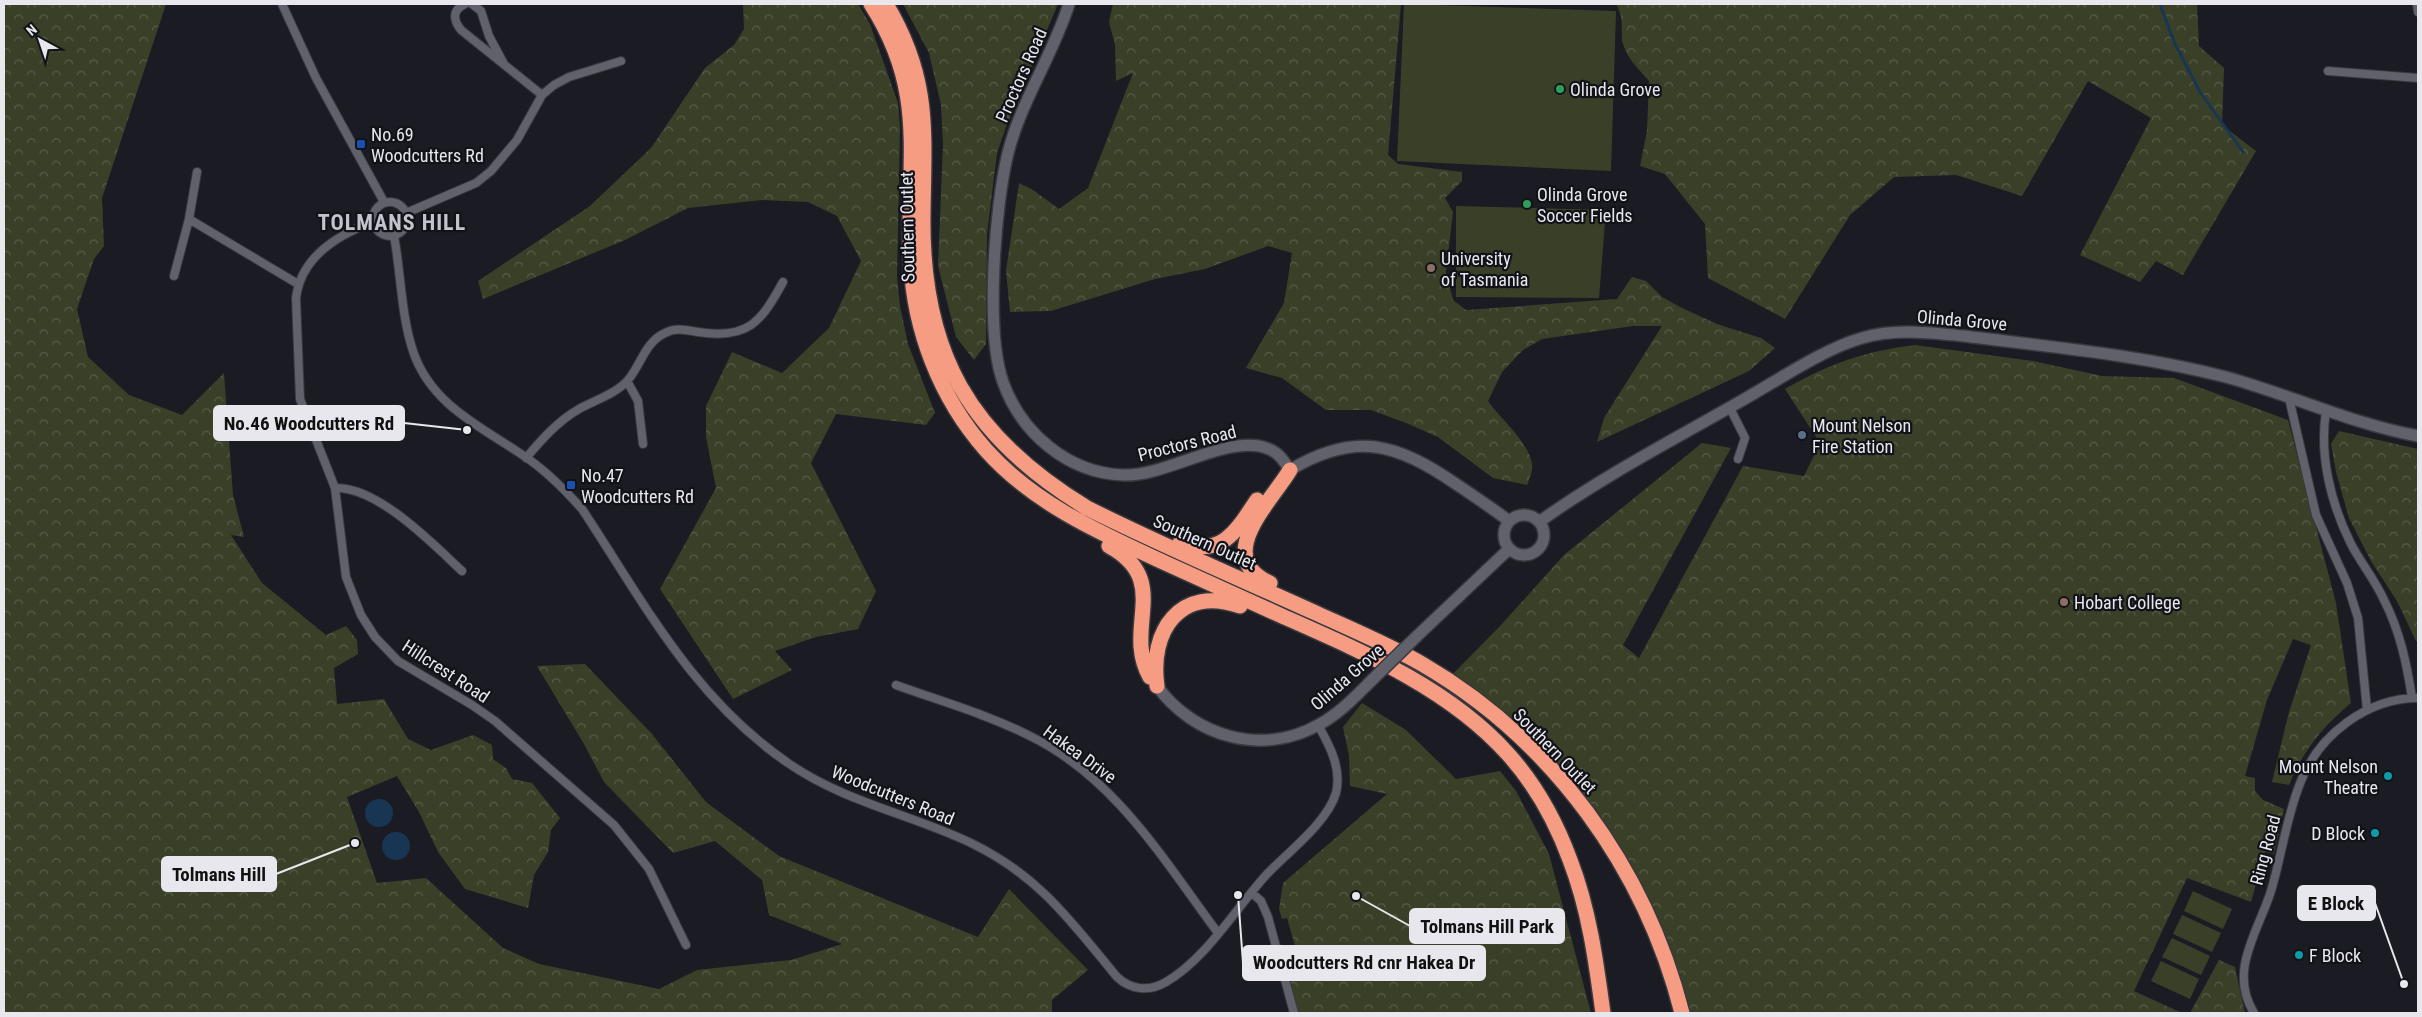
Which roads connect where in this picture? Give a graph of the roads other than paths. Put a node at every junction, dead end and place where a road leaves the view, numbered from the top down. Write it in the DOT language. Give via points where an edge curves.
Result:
graph roads {
  1 [pos="282,4"];
  2 [pos="465,4"];
  3 [pos="472,4"];
  4 [pos="871,4"];
  5 [pos="886,4"];
  6 [pos="1069,4"];
  7 [pos="2417,4"];
  8 [pos="2418,12"];
  9 [pos="621,62"];
  10 [pos="504,64"];
  11 [pos="2328,71"];
  12 [pos="2418,78"];
  13 [pos="542,95"];
  14 [pos="197,172"];
  15 [pos="384,202"];
  16 [pos="406,213"];
  17 [pos="188,219"];
  18 [pos="373,222"];
  19 [pos="394,236"];
  20 [pos="174,276"];
  21 [pos="783,282"];
  22 [pos="298,284"];
  23 [pos="627,381"];
  24 [pos="2289,398"];
  25 [pos="1730,408"];
  26 [pos="2326,411"];
  27 [pos="2418,436"];
  28 [pos="643,444"];
  29 [pos="526,458"];
  30 [pos="1738,459"];
  31 [pos="1290,470"];
  32 [pos="1043,478"];
  33 [pos="335,488"];
  34 [pos="1043,500"];
  35 [pos="1508,521"];
  36 [pos="1539,522"];
  37 [pos="1509,549"];
  38 [pos="462,571"];
  39 [pos="896,685"];
  40 [pos="1157,686"];
  41 [pos="2415,698"];
  42 [pos="1482,705"];
  43 [pos="2367,710"];
  44 [pos="1318,725"];
  45 [pos="1252,893"];
  46 [pos="1218,933"];
  47 [pos="686,945"];
  48 [pos="1599,984"];
  49 [pos="1294,1013"];
  50 [pos="1603,1013"];
  51 [pos="1682,1013"];
  52 [pos="2254,1013"];
  1 -- 15 [label="street" via="316,78"];
  2 -- 10 [label="street" via="455,13 458,26"];
  3 -- 10 [label="street" via="483,14 489,36"];
  4 -- 34 [label="highway, Southern Outlet" via="894,46 909,95 911,263 918,314 927,347 946,393 974,436 1006,471"];
  5 -- 32 [label="highway, Southern Outlet" via="908,47 922,96 925,131 924,264 936,330 955,378 982,420 1018,458"];
  6 -- 31 [label="main road, Proctors Road" via="1054,46 1018,124 1004,174 995,252 994,333 997,361 1008,395 1046,445 1073,464 1095,472 1140,475 1233,446 1252,445 1274,452"];
  7 -- 8 [label="street"];
  9 -- 13 [label="street" via="569,77"];
  10 -- 13 [label="street"];
  11 -- 12 [label="street"];
  13 -- 16 [label="street" via="517,140 491,171 476,183"];
  14 -- 17 [label="street"];
  15 -- 16 [label="street" via="395,202"];
  15 -- 18 [label="street" via="374,212"];
  16 -- 19 [label="street" via="406,224"];
  17 -- 20 [label="street"];
  17 -- 22 [label="street"];
  18 -- 19 [label="street" via="383,235"];
  18 -- 22 [label="street, Hillcrest Road" via="329,243 312,260"];
  19 -- 29 [label="street, Woodcutters Road" via="408,332 422,371 470,423"];
  21 -- 23 [label="street" via="764,314 744,329 726,334 681,329 664,333 649,346"];
  22 -- 33 [label="street, Hillcrest Road" via="300,398"];
  23 -- 28 [label="street" via="638,401"];
  23 -- 29 [label="street" via="560,421"];
  24 -- 25 [label="main road, Olinda Grove" via="2228,378 2172,365 1910,332 1873,335 1846,344"];
  24 -- 26 [label="main road, Olinda Grove"];
  24 -- 43 [label="street" via="2316,515 2347,583 2358,618"];
  25 -- 30 [label="street" via="1745,438"];
  25 -- 36 [label="main road, Olinda Grove" via="1584,492"];
  26 -- 27 [label="main road, Olinda Grove"];
  26 -- 41 [label="street" via="2325,458 2335,502 2352,544 2390,613"];
  29 -- 46 [label="street, Woodcutters Road" via="582,509 673,648 706,692 746,731 788,763 846,795 955,836 1007,863 1050,896 1117,977 1133,987 1150,988 1165,983"];
  31 -- 32 [label="highway" via="1267,486 1230,536 1206,548 1179,543"];
  31 -- 35 [label="main road" via="1330,450 1381,447 1423,462"];
  31 -- 42 [label="highway" via="1264,506 1247,540 1245,558 1253,572 1266,582 1409,649 1447,674"];
  32 -- 42 [label="highway, Southern Outlet" via="1087,508 1390,647 1422,664"];
  33 -- 38 [label="street" via="353,489 410,521"];
  33 -- 47 [label="street, Hillcrest Road" via="346,577 361,615 375,637 398,661 495,721 614,825 649,868"];
  34 -- 40 [label="highway" via="1074,526 1123,554 1135,566 1143,588 1141,646 1149,674"];
  34 -- 48 [label="highway, Southern Outlet" via="1125,545 1377,660 1445,701 1484,730 1521,769 1563,841 1582,896"];
  35 -- 36 [label="main road" via="1528,515"];
  35 -- 37 [label="main road" via="1503,532"];
  36 -- 37 [label="main road" via="1544,535 1540,547 1522,555"];
  37 -- 44 [label="main road, Olinda Grove, bridge" via="1344,707"];
  39 -- 46 [label="street, Hakea Drive" via="1029,735 1084,770 1132,816"];
  40 -- 44 [label="main road, Olinda Grove" via="1185,715 1222,735 1271,739 1301,733"];
  40 -- 48 [label="highway" via="1156,650 1168,623 1191,606 1203,601 1223,600 1363,661 1438,704 1499,756 1541,816 1568,876"];
  41 -- 43 [label="street, Ring Road"];
  42 -- 51 [label="highway, Southern Outlet" via="1555,773 1601,829 1642,901 1663,951"];
  43 -- 52 [label="street, Ring Road" via="2325,742 2301,780 2271,891 2250,940 2244,965 2244,992"];
  44 -- 45 [label="street, Woodcutters Road" via="1335,760 1338,773 1335,794 1321,819"];
  45 -- 46 [label="street, Woodcutters Road"];
  45 -- 49 [label="street" via="1268,917"];
  48 -- 50 [label="highway, Southern Outlet"];
}
